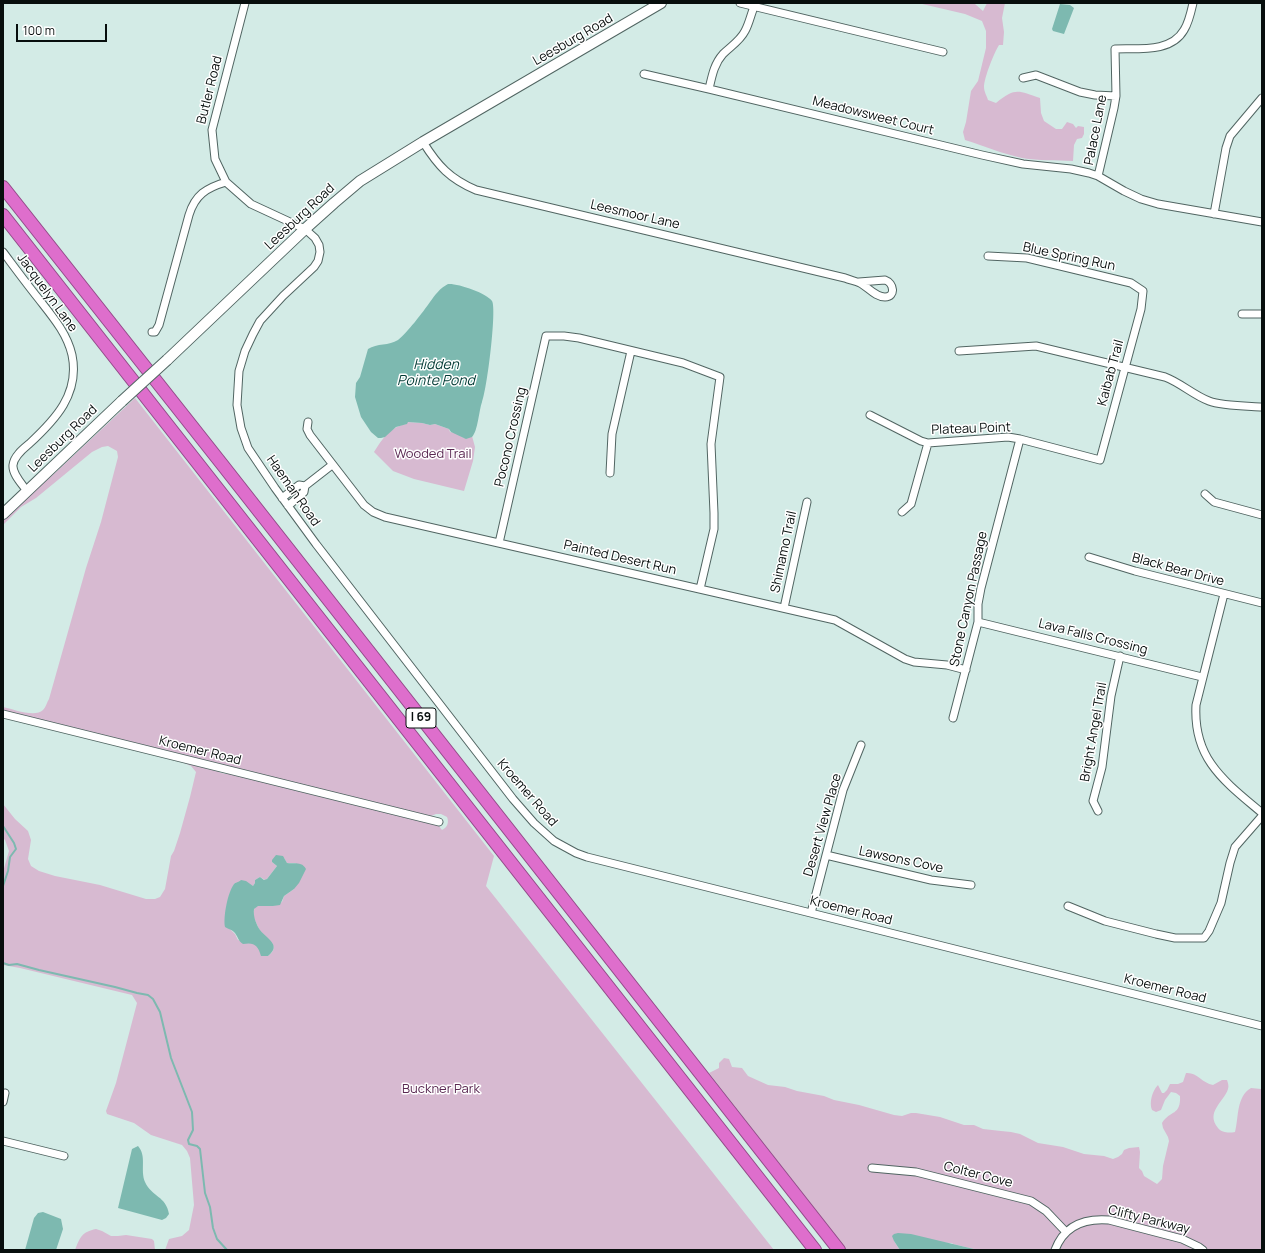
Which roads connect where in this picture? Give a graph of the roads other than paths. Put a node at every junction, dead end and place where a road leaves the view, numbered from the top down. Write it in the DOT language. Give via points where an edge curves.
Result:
graph roads {
  1 [pos="245,3"];
  2 [pos="662,3"];
  3 [pos="740,3"];
  4 [pos="1193,3"];
  5 [pos="754,7"];
  6 [pos="942,52"];
  7 [pos="644,74"];
  8 [pos="1023,78"];
  9 [pos="709,89"];
  10 [pos="1116,96"];
  11 [pos="1262,98"];
  12 [pos="423,142"];
  13 [pos="1098,176"];
  14 [pos="226,182"];
  15 [pos="3,187"];
  16 [pos="1214,214"];
  17 [pos="3,215"];
  18 [pos="1262,222"];
  19 [pos="305,229"];
  20 [pos="3,252"];
  21 [pos="988,256"];
  22 [pos="859,282"];
  23 [pos="1143,291"];
  24 [pos="1242,314"];
  25 [pos="1262,314"];
  26 [pos="152,332"];
  27 [pos="631,351"];
  28 [pos="959,351"];
  29 [pos="1125,368"];
  30 [pos="1262,407"];
  31 [pos="870,415"];
  32 [pos="308,422"];
  33 [pos="1020,440"];
  34 [pos="928,443"];
  35 [pos="1100,460"];
  36 [pos="332,465"];
  37 [pos="610,473"];
  38 [pos="305,486"];
  39 [pos="27,491"];
  40 [pos="1205,494"];
  41 [pos="282,498"];
  42 [pos="807,502"];
  43 [pos="288,506"];
  44 [pos="902,512"];
  45 [pos="3,514"];
  46 [pos="1262,514"];
  47 [pos="499,543"];
  48 [pos="1089,557"];
  49 [pos="700,589"];
  50 [pos="1224,594"];
  51 [pos="1262,603"];
  52 [pos="784,608"];
  53 [pos="978,622"];
  54 [pos="1120,656"];
  55 [pos="966,670"];
  56 [pos="1202,677"];
  57 [pos="3,714"];
  58 [pos="953,718"];
  59 [pos="861,744"];
  60 [pos="475,750"];
  61 [pos="1098,811"];
  62 [pos="1262,814"];
  63 [pos="438,822"];
  64 [pos="826,855"];
  65 [pos="971,885"];
  66 [pos="1068,906"];
  67 [pos="811,913"];
  68 [pos="1262,1026"];
  69 [pos="6,1093"];
  70 [pos="3,1102"];
  71 [pos="3,1141"];
  72 [pos="64,1156"];
  73 [pos="872,1168"];
  74 [pos="1066,1232"];
  75 [pos="815,1250"];
  76 [pos="838,1250"];
  77 [pos="1055,1250"];
  78 [pos="1202,1250"];
  1 -- 14 [label="street, Butler Road" via="212,130 215,159"];
  2 -- 12 [label="main road, Leesburg Road"];
  3 -- 5 [label="street"];
  4 -- 10 [label="street, Palace Lane" via="1188,22 1178,39 1156,47 1115,49"];
  5 -- 6 [label="street"];
  5 -- 9 [label="street" via="746,30 718,60"];
  7 -- 9 [label="street, Meadowsweet Court"];
  8 -- 10 [label="street" via="1036,75 1080,92"];
  9 -- 13 [label="street, Meadowsweet Court" via="982,155 1024,164 1071,169"];
  10 -- 13 [label="street, Palace Lane"];
  11 -- 16 [label="street" via="1230,136"];
  12 -- 19 [label="main road, Leesburg Road" via="371,173"];
  12 -- 22 [label="street, Leesmoor Lane" via="450,177 476,190"];
  13 -- 16 [label="street, Meadowsweet Court" via="1141,199"];
  14 -- 19 [label="street, Butler Road" via="251,204"];
  14 -- 26 [label="street" via="206,190 194,201 160,321 156,330"];
  15 -- 76 [label="highway, I 69"];
  16 -- 18 [label="street, Meadowsweet Court"];
  17 -- 75 [label="highway, I 69"];
  19 -- 39 [label="main road, Leesburg Road, bridge"];
  19 -- 41 [label="street, Haeman Road" via="319,245 317,263 260,320 245,351 237,389 241,428 248,448"];
  20 -- 39 [label="street, Jacquelyn Lane" via="55,320 70,350 73,366 72,382 64,406 13,463 14,472"];
  21 -- 23 [label="street, Blue Spring Run" via="1027,258 1131,283"];
  23 -- 29 [label="street, Kaibab Trail" via="1141,309"];
  24 -- 25 [label="street"];
  27 -- 37 [label="street" via="610,442"];
  27 -- 47 [label="street, Pocono Crossing" via="575,337 546,336"];
  27 -- 49 [label="street" via="683,363 720,378 711,444 714,529"];
  28 -- 29 [label="street" via="1036,346"];
  29 -- 30 [label="street" via="1176,381 1210,402"];
  29 -- 35 [label="street, Kaibab Trail"];
  31 -- 34 [label="street, Plateau Point"];
  32 -- 36 [label="street, Painted Desert Run" via="307,429 310,435"];
  33 -- 34 [label="street, Plateau Point" via="1008,437"];
  33 -- 35 [label="street, Plateau Point"];
  33 -- 53 [label="street, Stone Canyon Passage" via="981,588"];
  34 -- 44 [label="street" via="911,504"];
  36 -- 38 [label="street"];
  36 -- 47 [label="street, Painted Desert Run" via="364,505 379,515"];
  38 -- 41 [label="street" via="299,485"];
  38 -- 43 [label="street" via="304,492"];
  39 -- 45 [label="main road, Leesburg Road"];
  40 -- 46 [label="street" via="1214,502"];
  41 -- 43 [label="street, Haeman Road"];
  42 -- 52 [label="street, Shimamo Trail"];
  43 -- 60 [label="street, Haeman Road"];
  47 -- 49 [label="street, Painted Desert Run"];
  48 -- 50 [label="street, Black Bear Drive"];
  49 -- 52 [label="street, Painted Desert Run"];
  50 -- 51 [label="street, Black Bear Drive"];
  50 -- 56 [label="street"];
  52 -- 55 [label="street, Painted Desert Run" via="835,620 914,662 947,665"];
  53 -- 54 [label="street, Lava Falls Crossing"];
  53 -- 55 [label="street, Stone Canyon Passage"];
  54 -- 56 [label="street, Lava Falls Crossing"];
  54 -- 61 [label="street, Bright Angel Trail" via="1111,696 1102,767 1093,801"];
  55 -- 58 [label="street, Stone Canyon Passage"];
  56 -- 62 [label="street" via="1195,718 1207,760 1228,785"];
  57 -- 63 [label="street, Kroemer Road"];
  59 -- 64 [label="street, Desert View Place" via="843,790"];
  60 -- 67 [label="street, Kroemer Road" via="534,823 556,842 576,853 614,865"];
  62 -- 66 [label="street" via="1235,847 1221,903 1204,938 1176,938 1156,934 1105,921"];
  64 -- 65 [label="street, Lawsons Cove" via="931,880"];
  64 -- 67 [label="street, Desert View Place"];
  67 -- 68 [label="street, Kroemer Road"];
  69 -- 70 [label="street"];
  71 -- 72 [label="street"];
  73 -- 74 [label="street, Colter Cove" via="916,1172 1031,1201 1046,1211"];
  74 -- 77 [label="street"];
  74 -- 78 [label="street, Clifty Parkway" via="1085,1222 1109,1220 1182,1239"];
}
